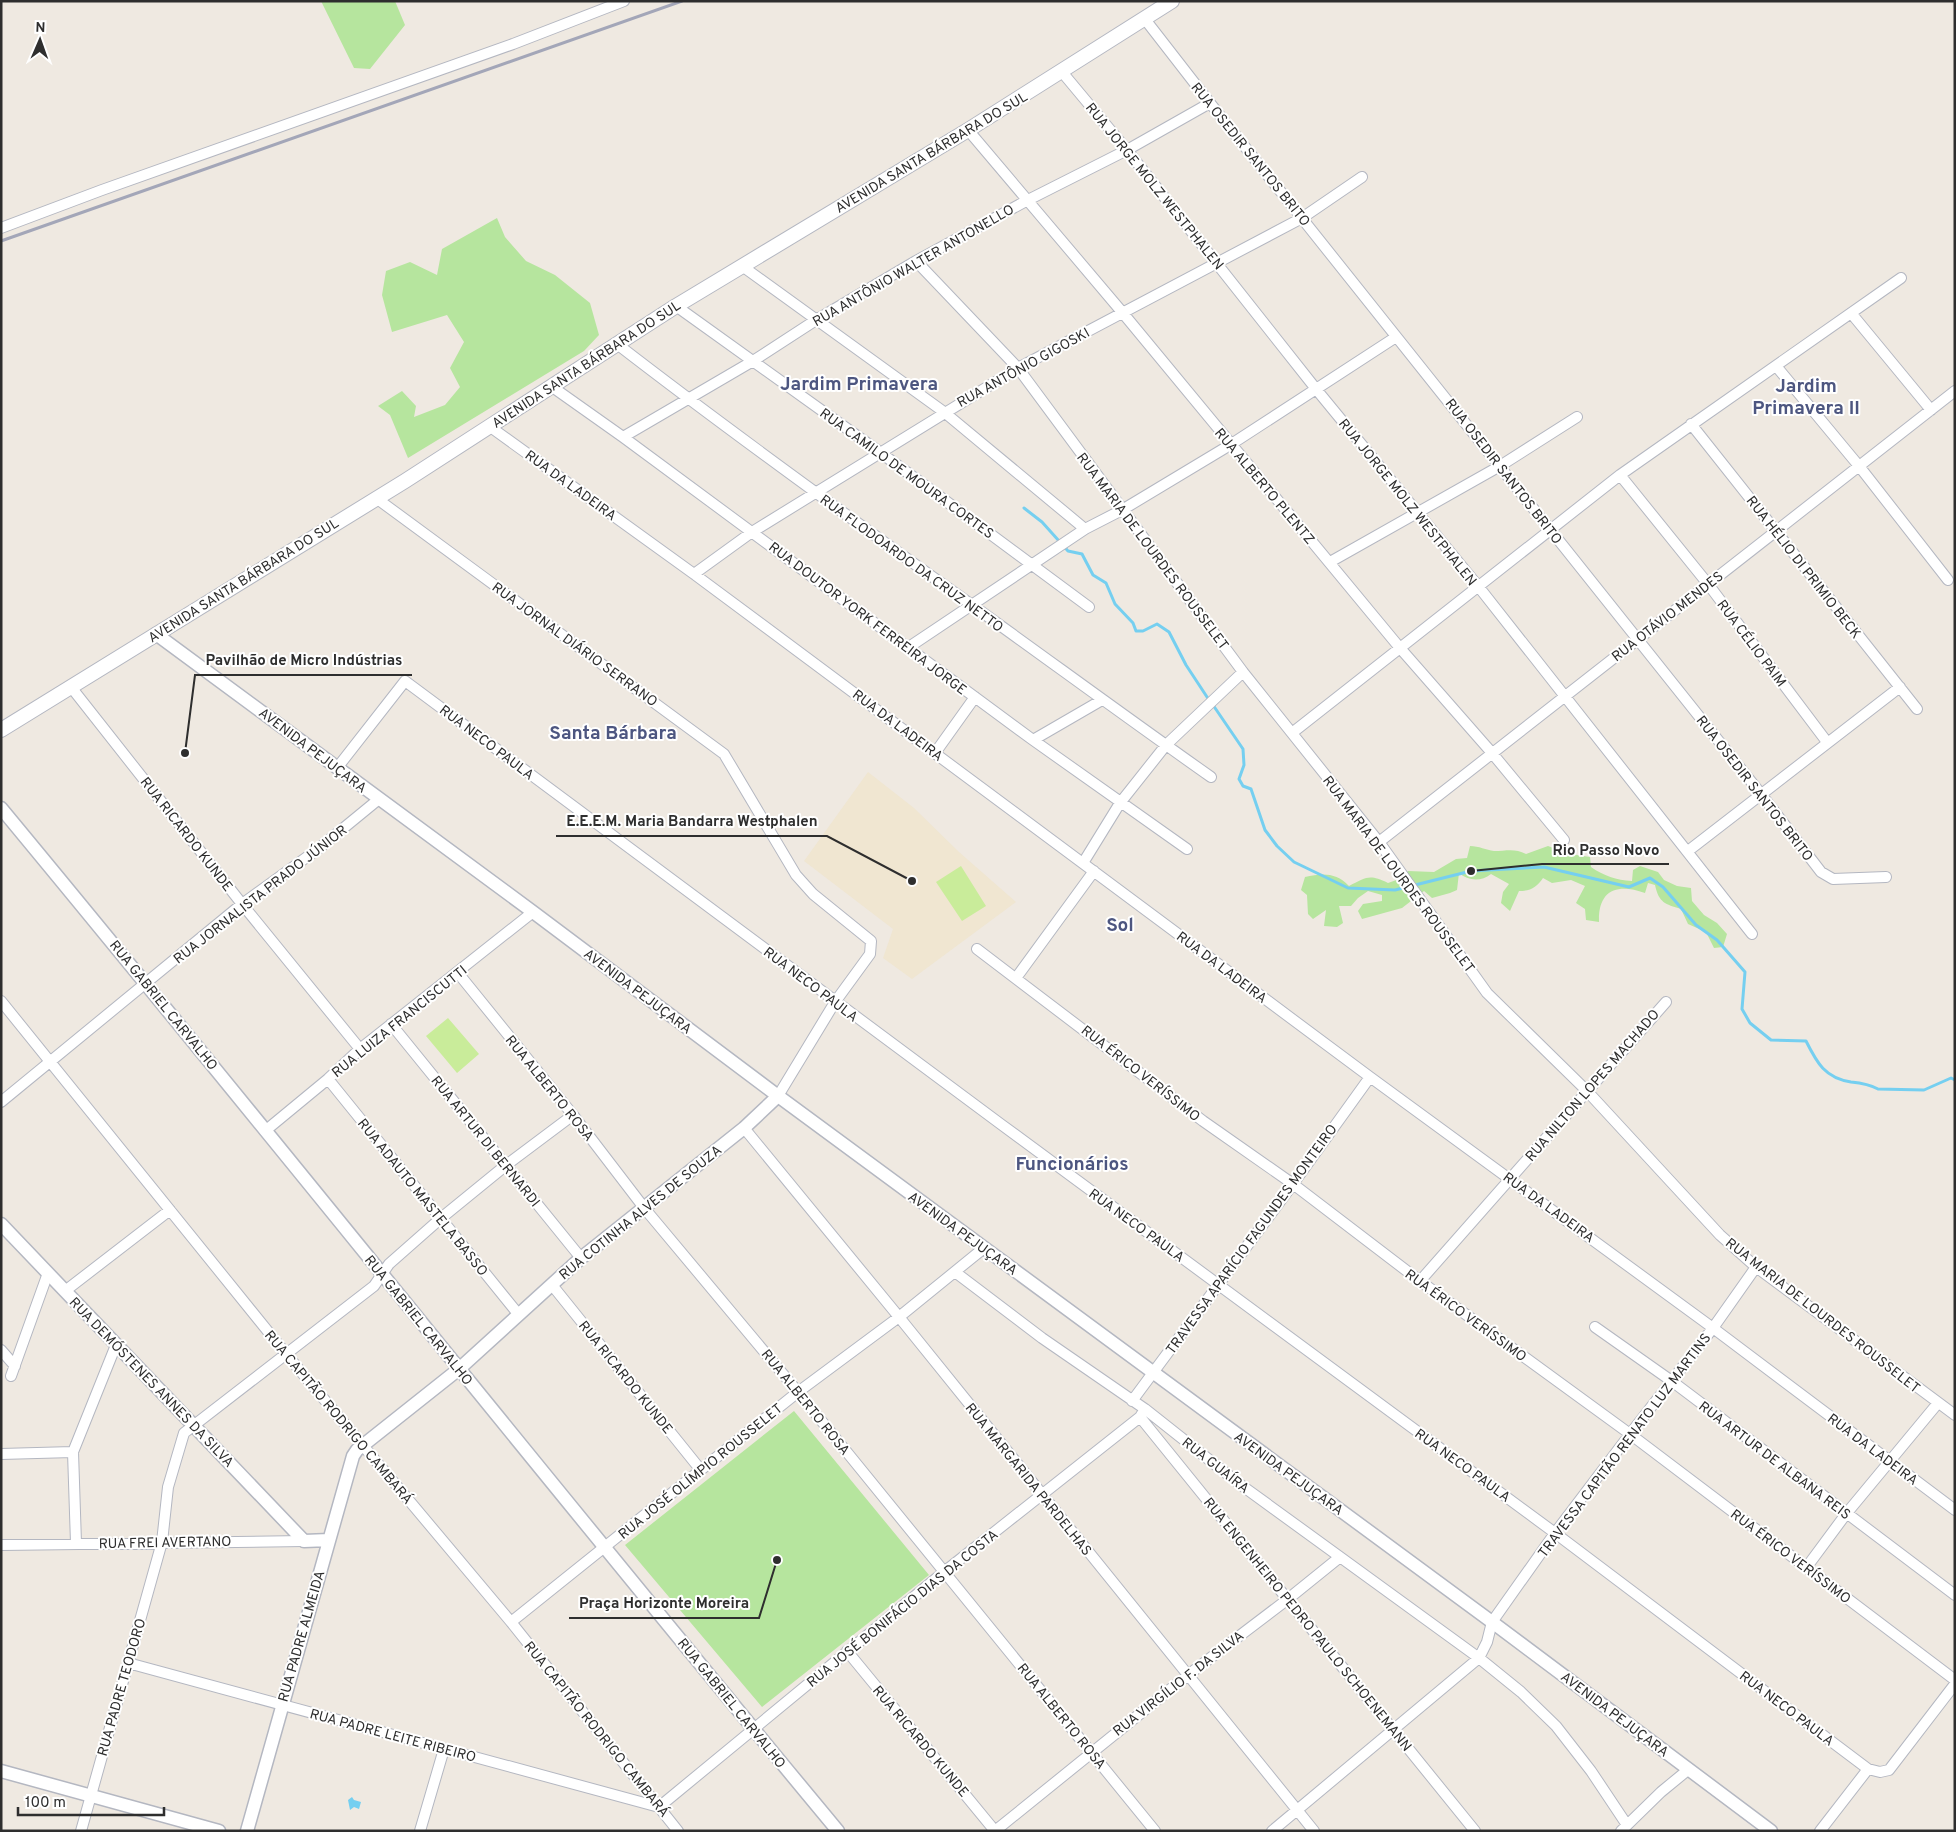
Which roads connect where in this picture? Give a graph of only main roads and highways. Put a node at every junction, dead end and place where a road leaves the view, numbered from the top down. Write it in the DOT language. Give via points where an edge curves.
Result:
graph roads {
  1 [pos="1172,1"];
  2 [pos="1,730"];
  1 -- 2 [label="main road, AVENIDA SANTA BÁRBARA DO SUL" via="968,130 676,306 376,498"];
}
